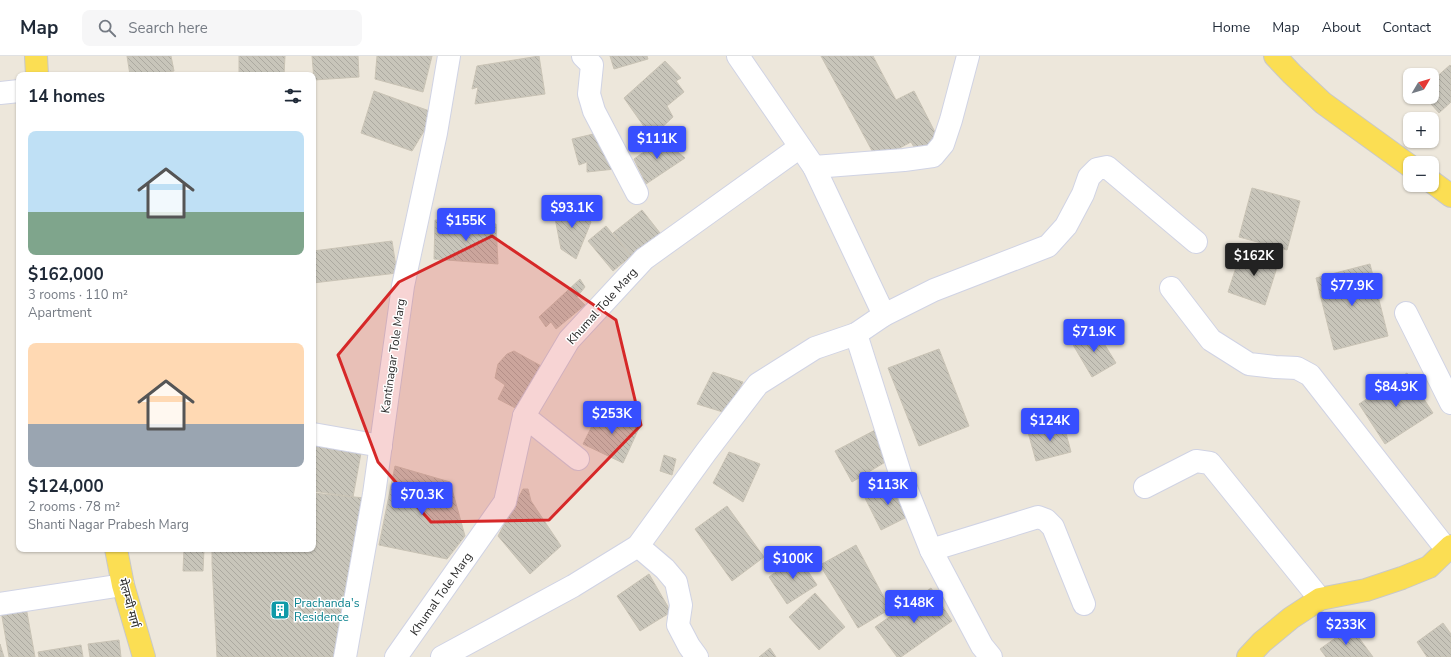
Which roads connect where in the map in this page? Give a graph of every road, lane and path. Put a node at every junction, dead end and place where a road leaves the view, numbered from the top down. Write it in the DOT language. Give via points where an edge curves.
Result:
graph roads {
  1 [pos="36,56"];
  2 [pos="449,56"];
  3 [pos="583,56"];
  4 [pos="738,56"];
  5 [pos="968,56"];
  6 [pos="1275,56"];
  7 [pos="37,72"];
  8 [pos="16,90"];
  9 [pos="0,93"];
  10 [pos="800,147"];
  11 [pos="1403,161"];
  12 [pos="814,167"];
  13 [pos="1439,187"];
  14 [pos="637,193"];
  15 [pos="1451,196"];
  16 [pos="1196,242"];
  17 [pos="1171,288"];
  18 [pos="1406,313"];
  19 [pos="884,315"];
  20 [pos="856,334"];
  21 [pos="1451,403"];
  22 [pos="524,416"];
  23 [pos="316,435"];
  24 [pos="381,446"];
  25 [pos="578,459"];
  26 [pos="1145,487"];
  27 [pos="638,546"];
  28 [pos="1449,548"];
  29 [pos="930,550"];
  30 [pos="117,552"];
  31 [pos="123,585"];
  32 [pos="1320,599"];
  33 [pos="0,604"];
  34 [pos="1084,604"];
  35 [pos="144,657"];
  36 [pos="345,657"];
  37 [pos="396,657"];
  38 [pos="442,657"];
  39 [pos="697,657"];
  40 [pos="991,657"];
  41 [pos="1248,657"];
  1 -- 7 [label="main road"];
  2 -- 24 [label="street, Kantinagar Tole Marg" via="436,133 403,286"];
  3 -- 14 [label="street" via="592,65 589,94 594,111"];
  4 -- 10 [label="street"];
  5 -- 12 [label="street" via="943,144 933,156"];
  6 -- 11 [label="main road" via="1323,103"];
  8 -- 9 [label="street"];
  10 -- 12 [label="street"];
  10 -- 22 [label="street, Khumal Tole Marg" via="644,259 569,340"];
  12 -- 19 [label="street"];
  13 -- 15 [label="main road"];
  16 -- 19 [label="street" via="1107,167 1096,169 1089,177 1066,226 1048,246 934,290"];
  17 -- 28 [label="street" via="1211,340 1249,364 1297,368 1310,375"];
  18 -- 21 [label="street"];
  19 -- 20 [label="street"];
  20 -- 27 [label="street" via="816,348 758,384"];
  20 -- 29 [label="street" via="900,473"];
  22 -- 25 [label="street"];
  22 -- 37 [label="street, Khumal Tole Marg" via="505,502"];
  23 -- 24 [label="street"];
  24 -- 36 [label="street, Kantinagar Tole Marg"];
  26 -- 32 [label="street" via="1196,461 1210,463"];
  27 -- 38 [label="street" via="573,586"];
  27 -- 39 [label="street" via="676,582 681,605 678,625"];
  28 -- 32 [label="main road" via="1429,567 1402,578 1366,590"];
  29 -- 34 [label="street" via="1038,517 1053,527"];
  29 -- 40 [label="street" via="982,646"];
  30 -- 31 [label="main road, मेलम्ची मार्ग"];
  31 -- 33 [label="street"];
  31 -- 35 [label="main road, मेलम्ची मार्ग"];
  32 -- 41 [label="main road" via="1291,618"];
}
